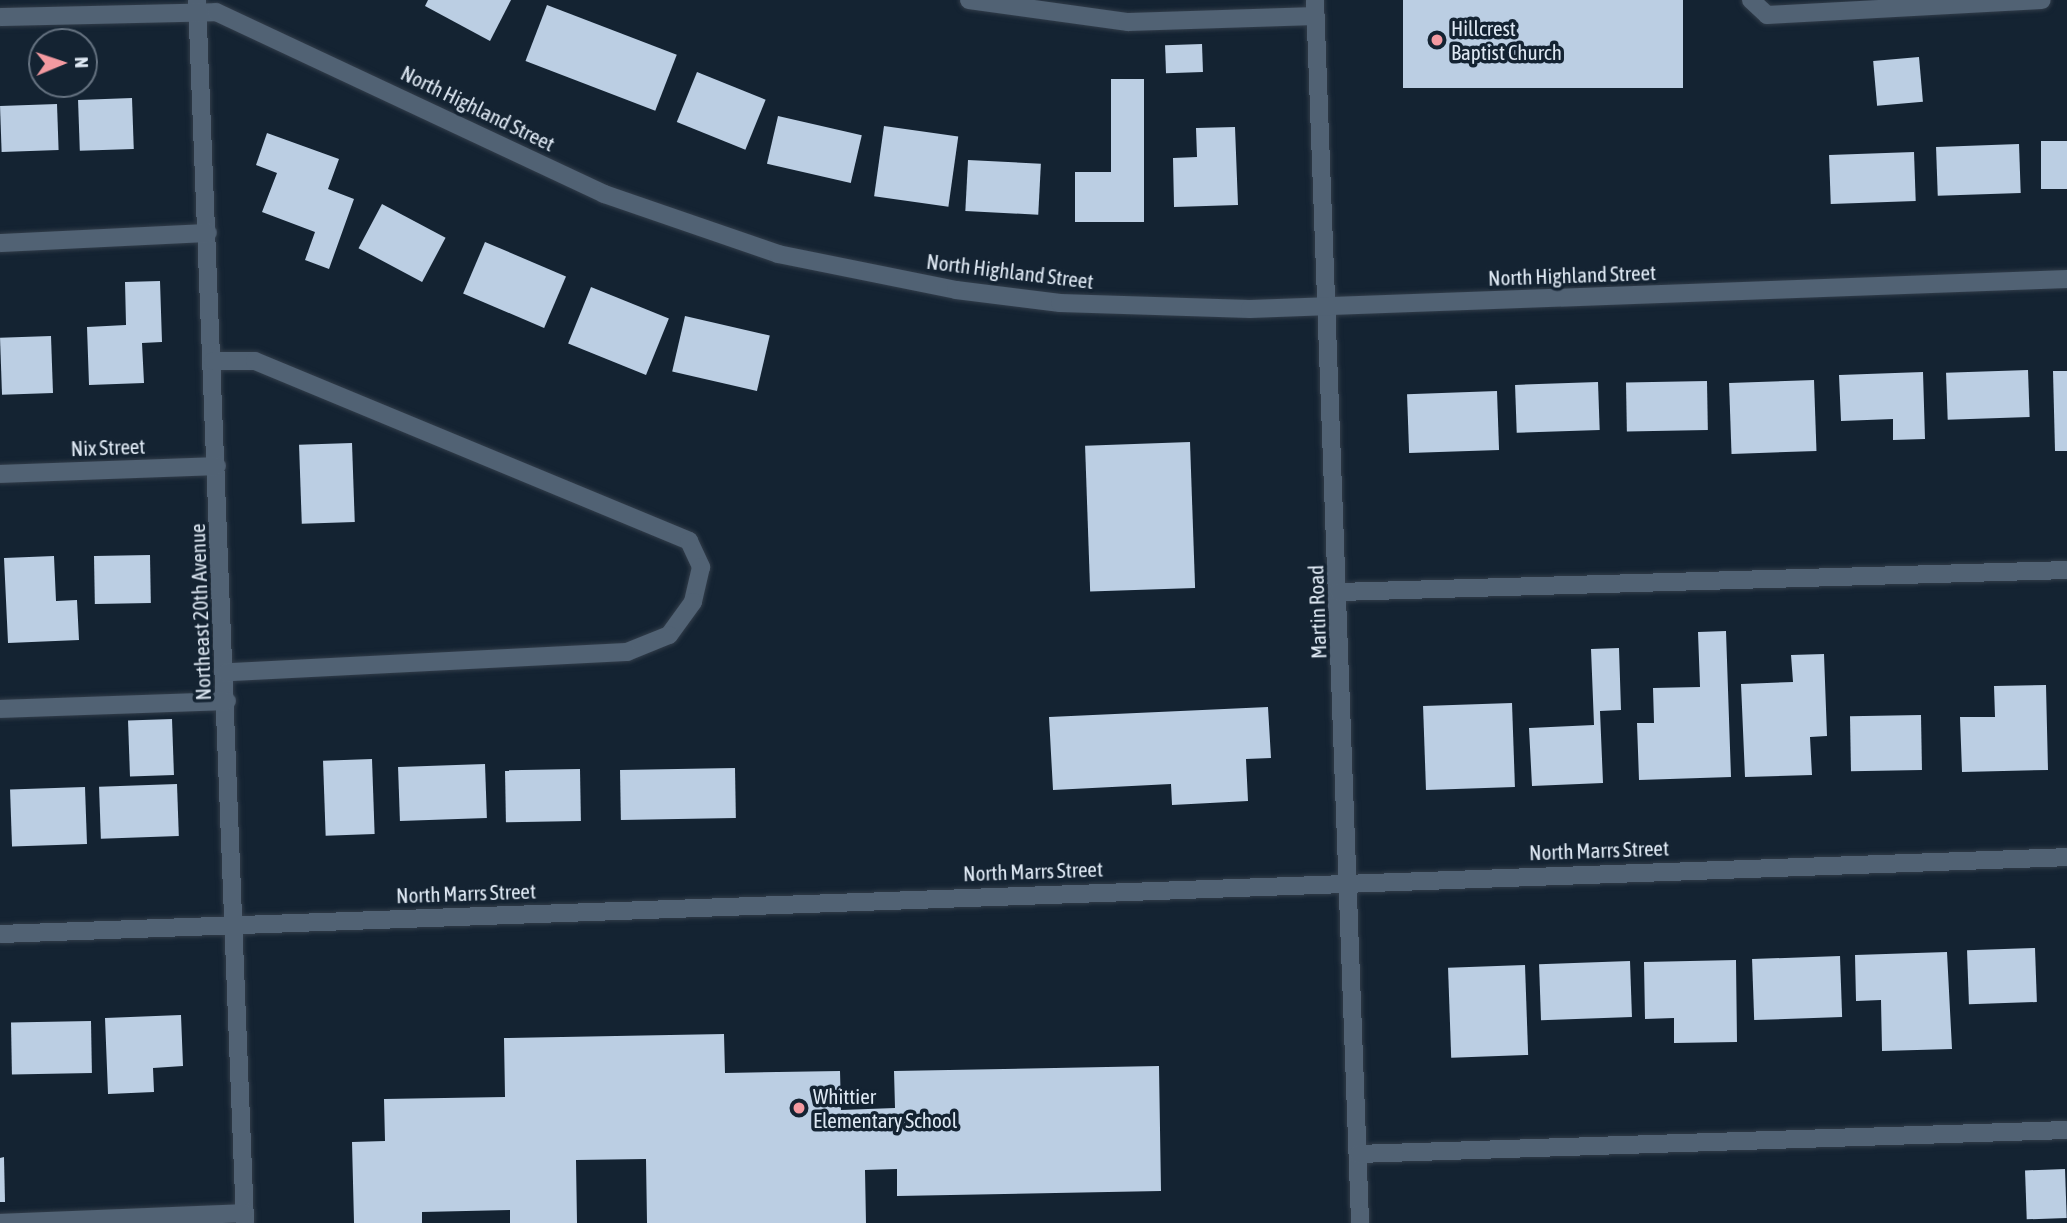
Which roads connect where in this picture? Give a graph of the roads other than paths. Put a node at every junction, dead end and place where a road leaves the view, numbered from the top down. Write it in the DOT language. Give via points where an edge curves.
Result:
graph roads {
  1 [pos="969,0"];
  2 [pos="1751,0"];
  3 [pos="2042,0"];
  4 [pos="197,5"];
  5 [pos="1316,8"];
  6 [pos="0,17"];
  7 [pos="208,233"];
  8 [pos="0,243"];
  9 [pos="2067,279"];
  10 [pos="1327,307"];
  11 [pos="213,361"];
  12 [pos="217,466"];
  13 [pos="0,474"];
  14 [pos="2067,570"];
  15 [pos="1339,592"];
  16 [pos="226,672"];
  17 [pos="227,701"];
  18 [pos="0,709"];
  19 [pos="2067,857"];
  20 [pos="1351,882"];
  21 [pos="234,925"];
  22 [pos="0,934"];
  23 [pos="2067,1130"];
  24 [pos="1358,1154"];
  25 [pos="245,1218"];
  26 [pos="0,1223"];
  27 [pos="1360,1223"];
  1 -- 5 [label="street" via="1128,22"];
  2 -- 3 [label="street" via="1766,15"];
  4 -- 6 [label="street, North Highland Street"];
  4 -- 7 [label="street, Northeast 20th Avenue"];
  4 -- 10 [label="street, North Highland Street" via="277,37 604,194 778,254 956,290 1060,303"];
  5 -- 10 [label="street, Martin Road"];
  7 -- 8 [label="street"];
  7 -- 11 [label="street, Northeast 20th Avenue"];
  9 -- 10 [label="street, North Highland Street"];
  10 -- 15 [label="street, Martin Road"];
  11 -- 12 [label="street, Northeast 20th Avenue"];
  11 -- 16 [label="street" via="255,360 676,535 689,541 701,567 694,602 668,635 627,652"];
  12 -- 13 [label="street, Nix Street"];
  12 -- 16 [label="street, Northeast 20th Avenue"];
  14 -- 15 [label="street"];
  15 -- 20 [label="street, Martin Road"];
  16 -- 17 [label="street, Northeast 20th Avenue"];
  17 -- 18 [label="street"];
  17 -- 21 [label="street, Northeast 20th Avenue"];
  19 -- 20 [label="street, North Marrs Street"];
  20 -- 21 [label="street, North Marrs Street"];
  20 -- 24 [label="street, Martin Road"];
  21 -- 22 [label="street, North Marrs Street"];
  21 -- 25 [label="street, Northeast 20th Avenue"];
  23 -- 24 [label="street"];
  24 -- 27 [label="street, Martin Road"];
  25 -- 26 [label="street"];
}
